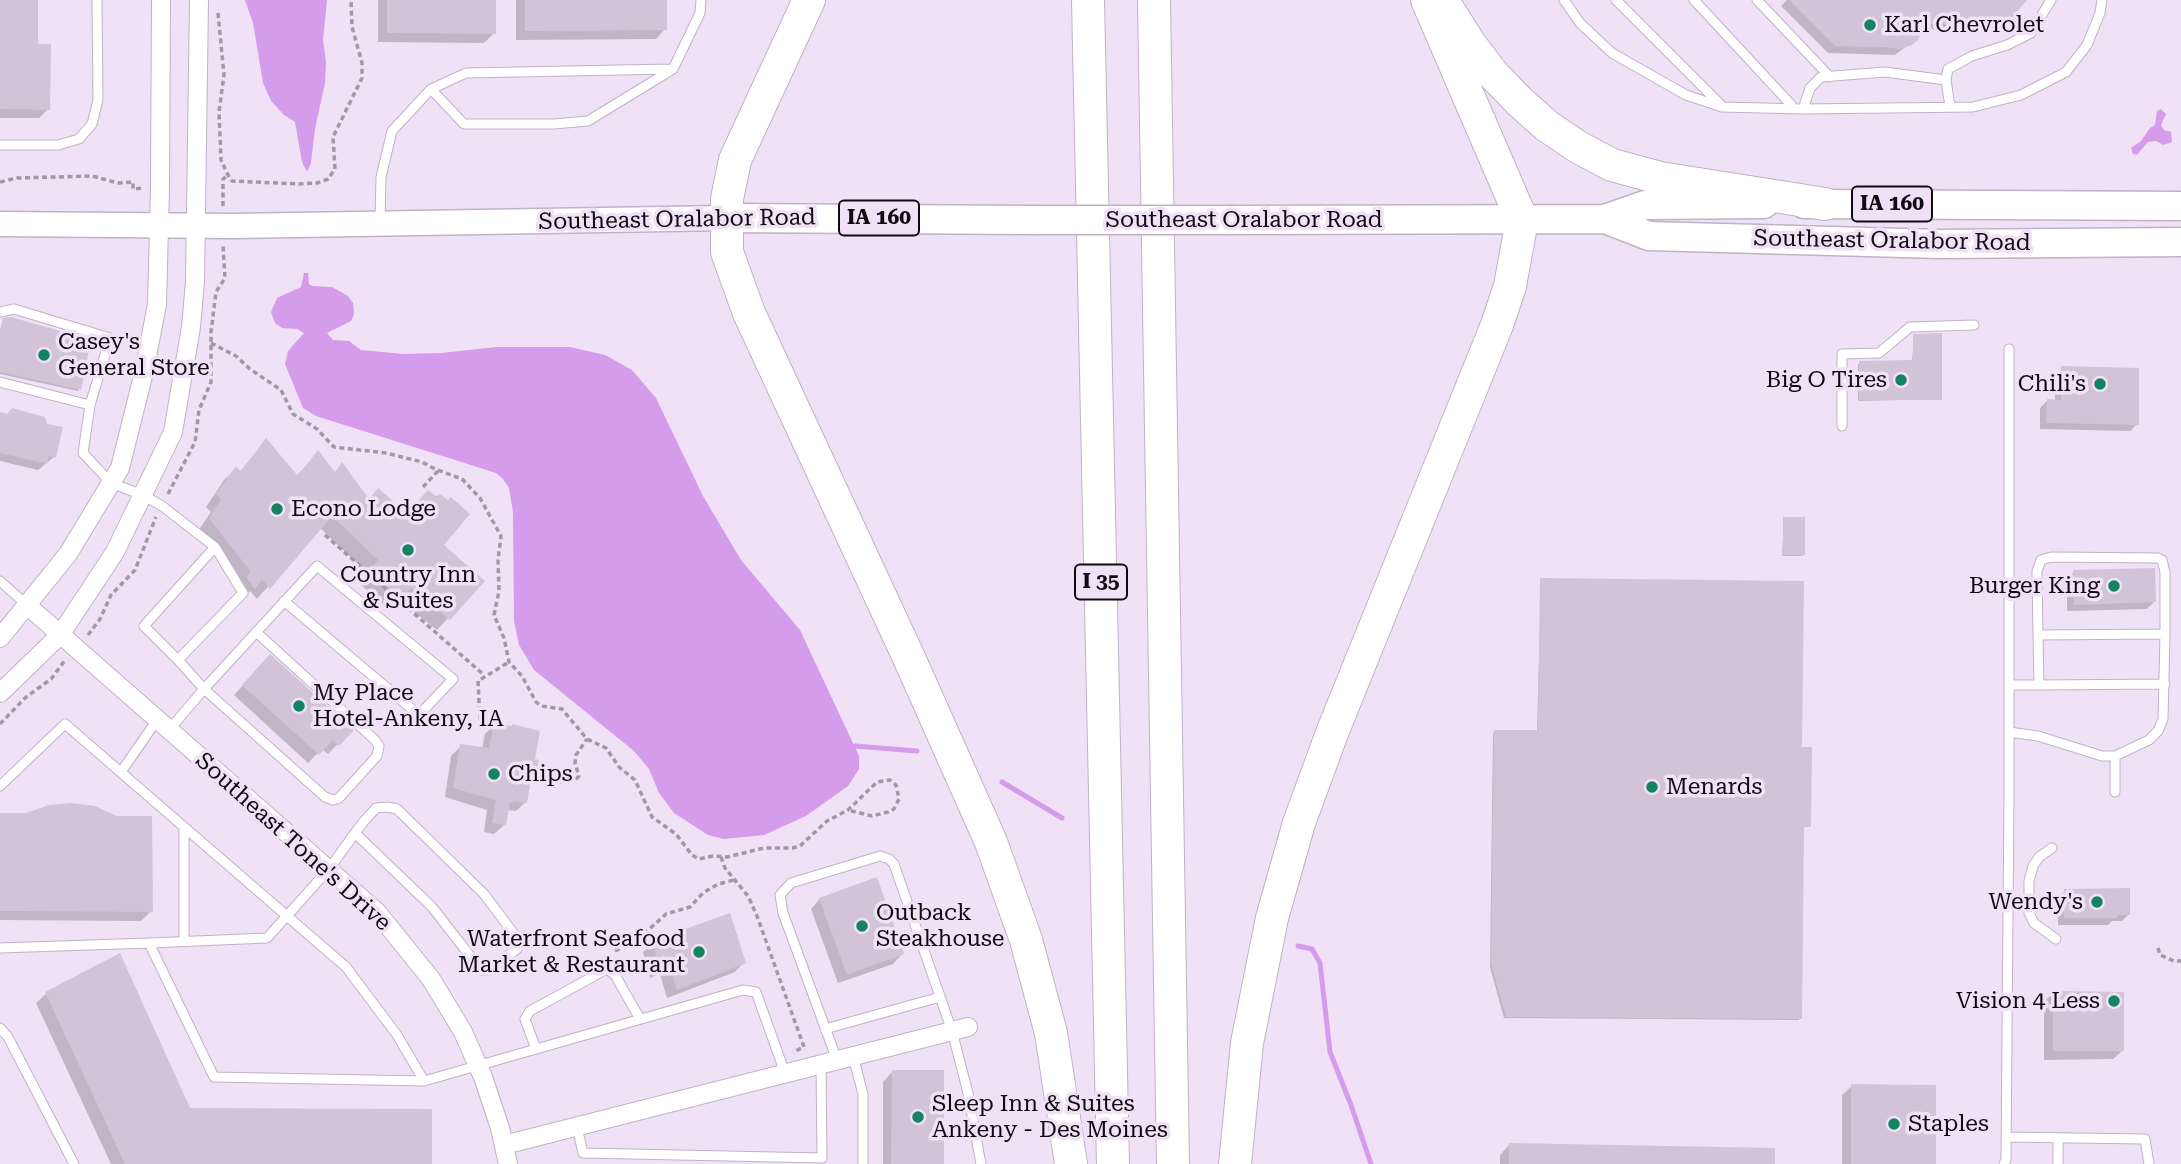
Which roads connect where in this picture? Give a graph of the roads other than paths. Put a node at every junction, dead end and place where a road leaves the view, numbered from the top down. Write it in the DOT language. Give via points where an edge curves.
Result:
graph roads {
  1 [pos="97,0"];
  2 [pos="161,0"];
  3 [pos="199,0"];
  4 [pos="701,0"];
  5 [pos="706,0"];
  6 [pos="809,0"];
  7 [pos="1088,0"];
  8 [pos="1154,0"];
  9 [pos="1427,0"];
  10 [pos="1443,0"];
  11 [pos="1564,0"];
  12 [pos="1616,0"];
  13 [pos="1694,0"];
  14 [pos="1757,0"];
  15 [pos="2052,0"];
  16 [pos="2102,0"];
  17 [pos="700,13"];
  18 [pos="673,69"];
  19 [pos="1830,77"];
  20 [pos="1947,80"];
  21 [pos="431,89"];
  22 [pos="1722,107"];
  23 [pos="1950,107"];
  24 [pos="1799,109"];
  25 [pos="0,145"];
  26 [pos="1825,204"];
  27 [pos="2181,206"];
  28 [pos="727,218"];
  29 [pos="1605,219"];
  30 [pos="1522,220"];
  31 [pos="0,224"];
  32 [pos="380,224"];
  33 [pos="159,225"];
  34 [pos="195,225"];
  35 [pos="2181,242"];
  36 [pos="0,312"];
  37 [pos="1974,325"];
  38 [pos="2009,349"];
  39 [pos="0,382"];
  40 [pos="90,405"];
  41 [pos="1842,426"];
  42 [pos="111,483"];
  43 [pos="143,495"];
  44 [pos="215,547"];
  45 [pos="0,581"];
  46 [pos="284,601"];
  47 [pos="28,606"];
  48 [pos="256,632"];
  49 [pos="2165,634"];
  50 [pos="60,635"];
  51 [pos="2038,635"];
  52 [pos="0,638"];
  53 [pos="178,660"];
  54 [pos="2165,684"];
  55 [pos="2009,685"];
  56 [pos="2039,685"];
  57 [pos="204,689"];
  58 [pos="0,693"];
  59 [pos="163,725"];
  60 [pos="2009,732"];
  61 [pos="2115,756"];
  62 [pos="121,772"];
  63 [pos="0,786"];
  64 [pos="2115,792"];
  65 [pos="184,827"];
  66 [pos="355,833"];
  67 [pos="2052,848"];
  68 [pos="329,869"];
  69 [pos="286,915"];
  70 [pos="2056,939"];
  71 [pos="184,941"];
  72 [pos="149,943"];
  73 [pos="0,948"];
  74 [pos="940,996"];
  75 [pos="640,1020"];
  76 [pos="0,1028"];
  77 [pos="825,1029"];
  78 [pos="960,1029"];
  79 [pos="536,1049"];
  80 [pos="837,1060"];
  81 [pos="477,1065"];
  82 [pos="782,1066"];
  83 [pos="424,1081"];
  84 [pos="577,1127"];
  85 [pos="2006,1137"];
  86 [pos="2058,1138"];
  87 [pos="504,1145"];
  88 [pos="74,1164"];
  89 [pos="508,1164"];
  90 [pos="863,1164"];
  91 [pos="981,1164"];
  92 [pos="1071,1164"];
  93 [pos="1113,1164"];
  94 [pos="1173,1164"];
  95 [pos="1235,1164"];
  96 [pos="2004,1164"];
  97 [pos="2058,1164"];
  98 [pos="2149,1164"];
  1 -- 25 [label="lane" via="98,100 92,124 79,139 58,145"];
  2 -- 33 [label="street"];
  3 -- 34 [label="street"];
  4 -- 17 [label="lane"];
  5 -- 17 [label="lane"];
  6 -- 28 [label="highway" via="735,160"];
  7 -- 93 [label="highway, I 35"];
  8 -- 94 [label="highway"];
  9 -- 30 [label="highway"];
  10 -- 26 [label="highway" via="1493,74 1547,126 1578,147 1612,165 1660,178"];
  11 -- 22 [label="lane" via="1580,23 1612,53 1686,95"];
  12 -- 22 [label="lane"];
  13 -- 24 [label="lane"];
  14 -- 19 [label="lane"];
  15 -- 20 [label="lane" via="2031,33 1948,69"];
  16 -- 23 [label="lane" via="2087,45 2066,72 2021,95 1973,107"];
  17 -- 18 [label="lane"];
  18 -- 21 [label="lane" via="466,73"];
  18 -- 21 [label="lane" via="588,121 554,124 464,124"];
  19 -- 20 [label="lane" via="1885,72"];
  19 -- 24 [label="lane" via="1821,77 1810,88"];
  20 -- 23 [label="lane"];
  21 -- 32 [label="lane" via="392,131 381,177"];
  22 -- 24 [label="lane"];
  23 -- 24 [label="lane"];
  26 -- 27 [label="main road, Southeast Oralabor Road / IA 160"];
  26 -- 29 [label="main road, Southeast Oralabor Road / IA 160" via="1645,205"];
  28 -- 30 [label="main road, Southeast Oralabor Road / IA 160, bridge"];
  28 -- 32 [label="main road, Southeast Oralabor Road"];
  28 -- 92 [label="highway" via="727,252 749,313 991,842 1026,940 1051,1032"];
  29 -- 30 [label="main road, Southeast Oralabor Road / IA 160"];
  29 -- 35 [label="main road, Southeast Oralabor Road / IA 160" via="1649,236 1940,244"];
  30 -- 95 [label="highway" via="1510,286 1497,325 1299,823 1272,918 1247,1043"];
  31 -- 33 [label="main road, Southeast Oralabor Road"];
  32 -- 34 [label="main road, Southeast Oralabor Road"];
  33 -- 34 [label="main road, Southeast Oralabor Road"];
  33 -- 42 [label="street" via="157,304 123,456"];
  34 -- 43 [label="street" via="191,327 173,432"];
  36 -- 40 [label="lane" via="14,309 110,338"];
  37 -- 41 [label="lane" via="1910,327 1879,353 1842,354"];
  38 -- 55 [label="lane"];
  39 -- 40 [label="lane"];
  40 -- 42 [label="lane" via="83,453"];
  42 -- 43 [label="lane"];
  42 -- 47 [label="street" via="68,554"];
  43 -- 44 [label="lane"];
  43 -- 50 [label="street" via="115,552"];
  44 -- 53 [label="lane" via="243,593"];
  44 -- 53 [label="lane" via="144,626"];
  45 -- 47 [label="lane"];
  46 -- 46 [label="lane" via="317,566 453,679 419,715"];
  46 -- 48 [label="lane"];
  47 -- 50 [label="street, Southeast Tone's Drive"];
  47 -- 52 [label="street"];
  48 -- 57 [label="lane"];
  48 -- 57 [label="lane" via="379,746 377,756 339,798 325,797"];
  49 -- 51 [label="lane"];
  49 -- 51 [label="lane" via="2162,560 2051,557 2041,560 2037,571"];
  49 -- 54 [label="lane"];
  50 -- 58 [label="street"];
  50 -- 59 [label="street, Southeast Tone's Drive"];
  51 -- 56 [label="lane"];
  53 -- 57 [label="lane"];
  54 -- 56 [label="lane"];
  54 -- 61 [label="lane" via="2158,731"];
  55 -- 56 [label="lane"];
  55 -- 60 [label="lane"];
  57 -- 59 [label="lane"];
  59 -- 62 [label="lane"];
  59 -- 68 [label="street, Southeast Tone's Drive"];
  60 -- 61 [label="lane"];
  60 -- 85 [label="lane"];
  61 -- 64 [label="lane"];
  62 -- 63 [label="lane" via="65,724"];
  62 -- 65 [label="lane"];
  65 -- 69 [label="lane"];
  65 -- 71 [label="lane"];
  66 -- 66 [label="lane" via="376,808 397,809 484,894 517,938 517,949 489,970 481,970 432,907"];
  66 -- 68 [label="lane"];
  67 -- 70 [label="lane" via="2033,866 2029,913 2034,923"];
  68 -- 69 [label="lane"];
  68 -- 81 [label="street, Southeast Tone's Drive" via="377,912 431,979 449,1005"];
  69 -- 71 [label="lane" via="267,939"];
  69 -- 83 [label="lane" via="345,968 397,1035"];
  71 -- 72 [label="lane"];
  72 -- 73 [label="lane"];
  72 -- 83 [label="lane" via="214,1077"];
  74 -- 77 [label="lane"];
  74 -- 77 [label="lane" via="894,864 880,856 791,883 780,895"];
  74 -- 78 [label="lane"];
  75 -- 79 [label="lane"];
  75 -- 79 [label="lane" via="607,969 530,1011 525,1019"];
  75 -- 82 [label="lane" via="743,990 756,992"];
  76 -- 88 [label="lane"];
  77 -- 80 [label="lane"];
  78 -- 80 [label="street"];
  78 -- 91 [label="lane"];
  79 -- 81 [label="lane"];
  80 -- 82 [label="street"];
  80 -- 84 [label="lane" via="822,1158 583,1153"];
  80 -- 90 [label="lane" via="863,1094"];
  81 -- 83 [label="lane"];
  81 -- 87 [label="street, Southeast Tone's Drive"];
  82 -- 84 [label="street"];
  84 -- 87 [label="street"];
  85 -- 86 [label="lane"];
  85 -- 96 [label="lane"];
  86 -- 97 [label="lane"];
  86 -- 98 [label="lane" via="2145,1139"];
  87 -- 89 [label="street, Southeast Tone's Drive"];
}
